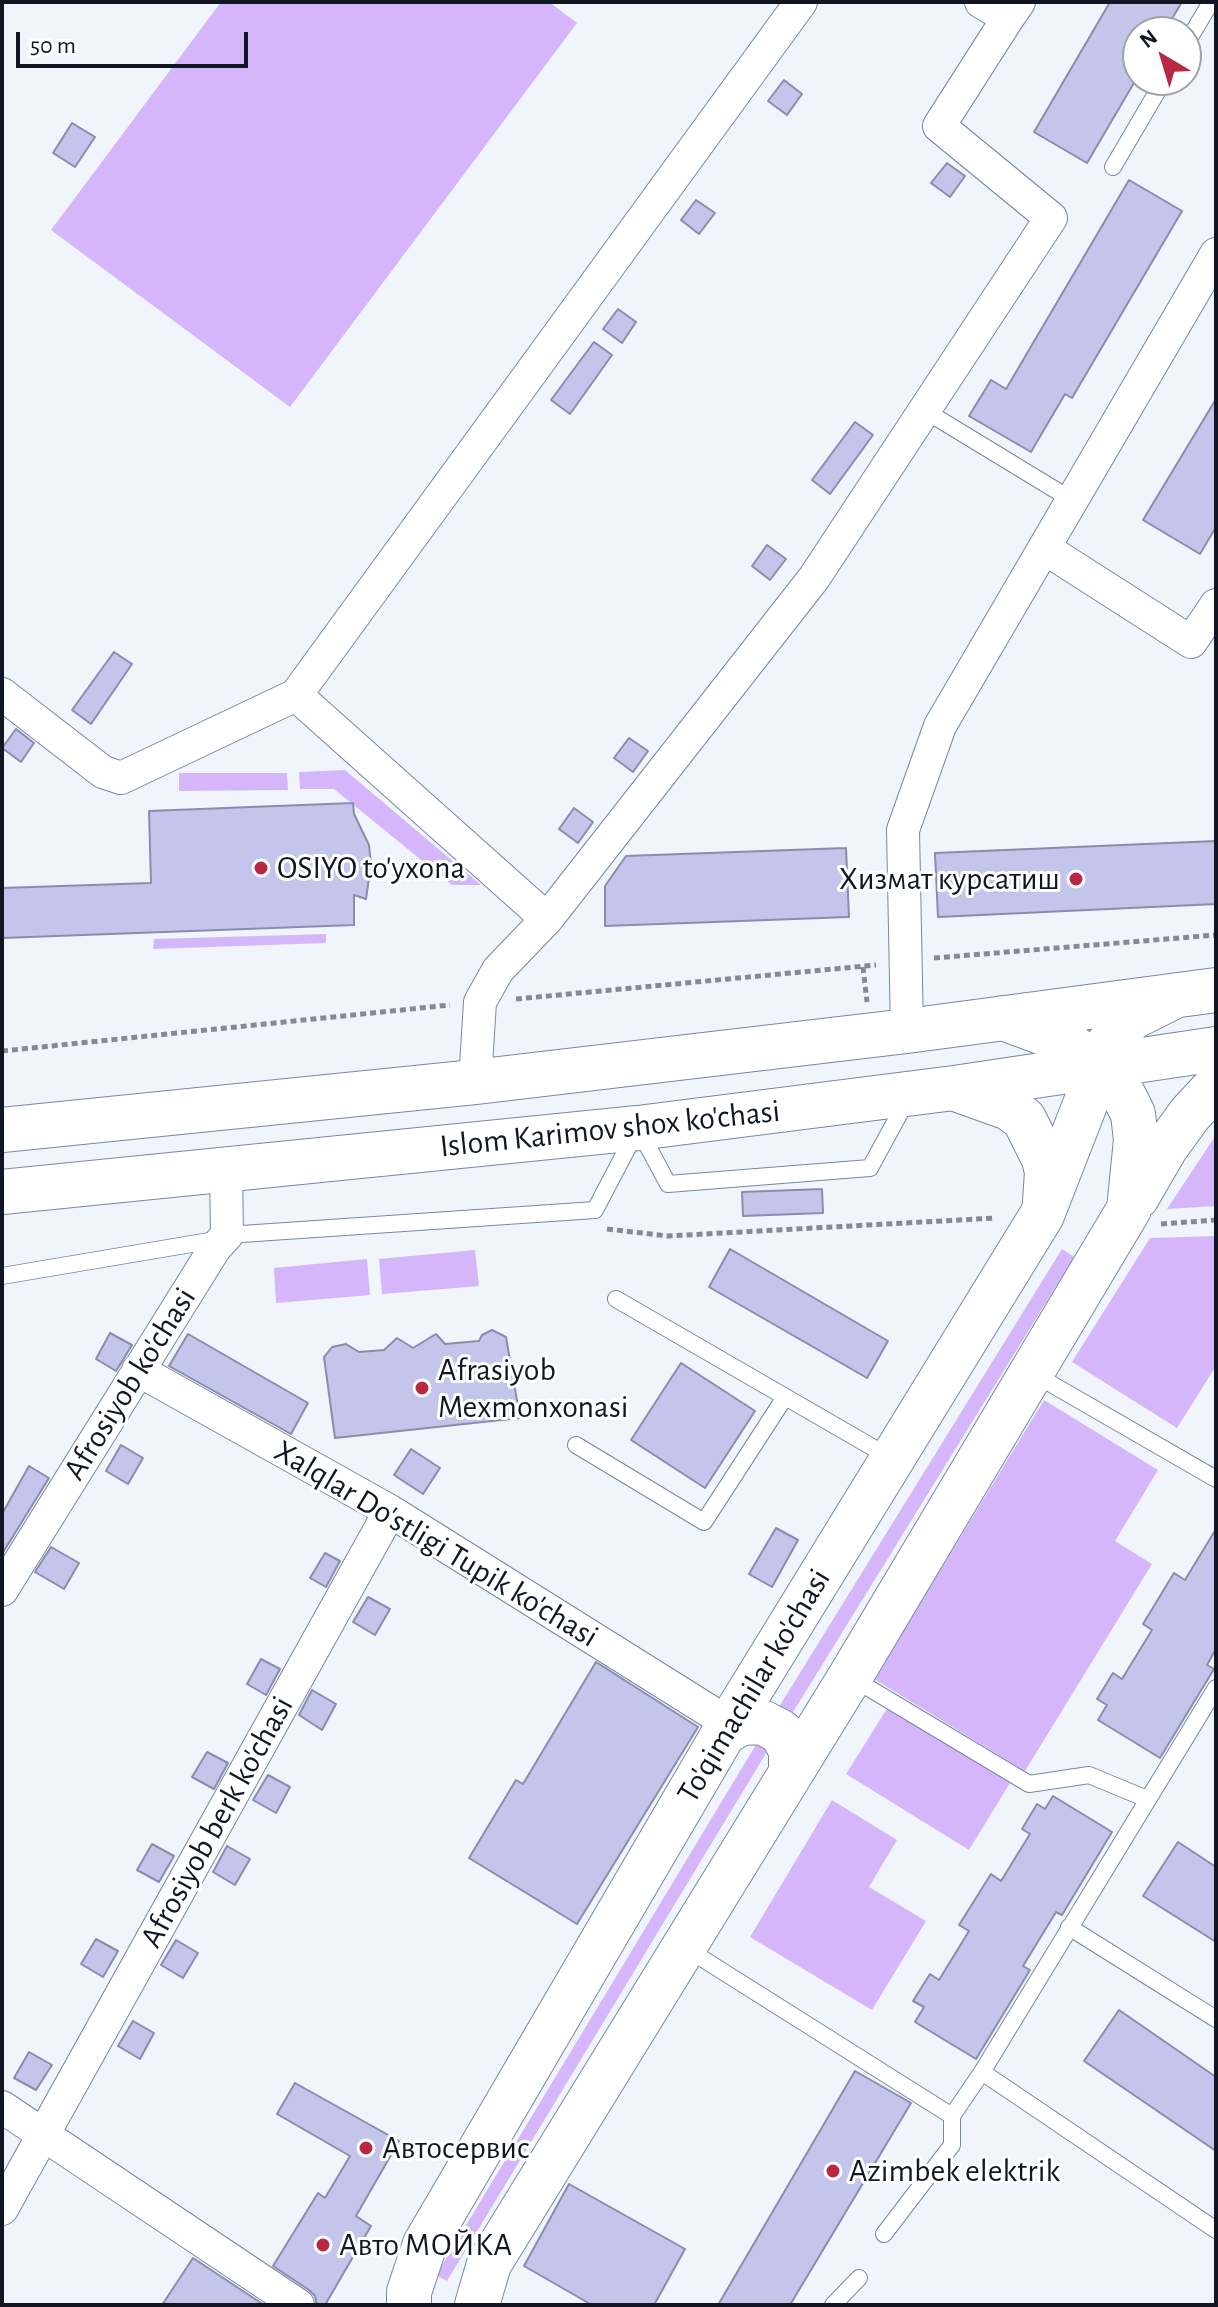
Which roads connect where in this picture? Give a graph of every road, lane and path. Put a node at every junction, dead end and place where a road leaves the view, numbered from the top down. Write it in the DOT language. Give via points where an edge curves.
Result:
graph roads {
  1 [pos="801,2"];
  2 [pos="1002,7"];
  3 [pos="1155,96"];
  4 [pos="1113,167"];
  5 [pos="1216,254"];
  6 [pos="924,410"];
  7 [pos="1072,500"];
  8 [pos="1044,548"];
  9 [pos="1216,605"];
  10 [pos="2,694"];
  11 [pos="296,695"];
  12 [pos="547,919"];
  13 [pos="1216,935"];
  14 [pos="905,961"];
  15 [pos="1196,992"];
  16 [pos="480,1002"];
  17 [pos="1003,1018"];
  18 [pos="907,1031"];
  19 [pos="1216,1049"];
  20 [pos="2,1051"];
  21 [pos="1100,1066"];
  22 [pos="475,1082"];
  23 [pos="1216,1086"];
  24 [pos="954,1088"];
  25 [pos="911,1093"];
  26 [pos="638,1128"];
  27 [pos="2,1130"];
  28 [pos="226,1170"];
  29 [pos="2,1192"];
  30 [pos="1042,1215"];
  31 [pos="1124,1218"];
  32 [pos="1216,1220"];
  33 [pos="599,1228"];
  34 [pos="224,1237"];
  35 [pos="2,1276"];
  36 [pos="616,1299"];
  37 [pos="138,1370"];
  38 [pos="1032,1373"];
  39 [pos="785,1397"];
  40 [pos="576,1445"];
  41 [pos="892,1459"];
  42 [pos="1216,1479"];
  43 [pos="390,1511"];
  44 [pos="2,1590"];
  45 [pos="850,1677"];
  46 [pos="1216,1688"];
  47 [pos="727,1728"];
  48 [pos="791,1771"];
  49 [pos="1147,1799"];
  50 [pos="1069,1927"];
  51 [pos="683,1947"];
  52 [pos="1216,2019"];
  53 [pos="982,2072"];
  54 [pos="2,2107"];
  55 [pos="952,2116"];
  56 [pos="43,2134"];
  57 [pos="2,2209"];
  58 [pos="1216,2230"];
  59 [pos="884,2234"];
  60 [pos="859,2278"];
  61 [pos="298,2305"];
  62 [pos="409,2305"];
  63 [pos="477,2305"];
  64 [pos="833,2305"];
  1 -- 11 [label="street"];
  2 -- 6 [label="street" via="939,126 1051,218"];
  3 -- 4 [label="lane"];
  5 -- 7 [label="street"];
  6 -- 7 [label="lane"];
  6 -- 12 [label="street" via="814,578"];
  7 -- 8 [label="street"];
  8 -- 9 [label="street" via="1191,642"];
  8 -- 14 [label="street" via="940,726 903,830"];
  10 -- 11 [label="street" via="103,772 121,778"];
  11 -- 12 [label="street"];
  12 -- 16 [label="street" via="498,970"];
  13 -- 14 [label="path"];
  14 -- 16 [label="path"];
  14 -- 18 [label="street"];
  15 -- 17 [label="main road, Islom Karimov shox ko'chasi"];
  15 -- 21 [label="main road, To'qimachilar ko'chasi" via="1131,1018 1109,1043"];
  16 -- 20 [label="path"];
  16 -- 22 [label="street"];
  17 -- 18 [label="main road, Islom Karimov shox ko'chasi"];
  17 -- 21 [label="main road" via="1046,1034"];
  18 -- 22 [label="main road, Islom Karimov shox ko'chasi"];
  19 -- 21 [label="main road, Islom Karimov shox ko'chasi"];
  21 -- 24 [label="main road, Islom Karimov shox ko'chasi"];
  21 -- 30 [label="main road, To'qimachilar ko'chasi"];
  21 -- 31 [label="main road" via="1120,1088 1133,1114 1136,1140"];
  22 -- 27 [label="main road, Islom Karimov shox ko'chasi"];
  23 -- 31 [label="main road" via="1166,1147"];
  24 -- 25 [label="main road, Islom Karimov shox ko'chasi"];
  24 -- 30 [label="main road" via="997,1102 1024,1119 1047,1172"];
  25 -- 26 [label="main road, Islom Karimov shox ko'chasi"];
  25 -- 26 [label="lane" via="870,1168 668,1184"];
  26 -- 28 [label="main road, Islom Karimov shox ko'chasi"];
  26 -- 34 [label="lane" via="595,1210"];
  28 -- 29 [label="main road, Islom Karimov shox ko'chasi"];
  28 -- 34 [label="street"];
  30 -- 33 [label="path" via="668,1236"];
  30 -- 41 [label="main road, To'qimachilar ko'chasi"];
  31 -- 32 [label="path"];
  31 -- 38 [label="main road"];
  34 -- 35 [label="lane"];
  34 -- 37 [label="street, Afrosiyob ko'chasi"];
  36 -- 39 [label="lane"];
  37 -- 43 [label="street, Xalqlar Do'stligi Tupik ko'chasi"];
  37 -- 44 [label="street, Afrosiyob ko'chasi"];
  38 -- 42 [label="lane"];
  38 -- 45 [label="main road"];
  39 -- 40 [label="lane" via="704,1522"];
  39 -- 41 [label="lane"];
  41 -- 47 [label="main road, To'qimachilar ko'chasi"];
  43 -- 47 [label="street, Xalqlar Do'stligi Tupik ko'chasi"];
  43 -- 56 [label="street, Afrosiyob berk ko'chasi"];
  45 -- 48 [label="main road"];
  45 -- 49 [label="lane" via="1029,1784 1089,1775"];
  46 -- 49 [label="lane"];
  47 -- 48 [label="main road" via="762,1722 781,1732 791,1750"];
  47 -- 62 [label="main road, To'qimachilar ko'chasi" via="425,2244"];
  48 -- 51 [label="main road"];
  49 -- 50 [label="lane"];
  50 -- 52 [label="lane"];
  50 -- 53 [label="lane"];
  51 -- 55 [label="lane"];
  51 -- 63 [label="main road" via="489,2264"];
  53 -- 55 [label="lane"];
  53 -- 58 [label="lane"];
  54 -- 56 [label="street"];
  55 -- 59 [label="lane" via="952,2145"];
  56 -- 57 [label="street, Afrosiyob berk ko'chasi"];
  56 -- 61 [label="street"];
  60 -- 64 [label="lane"];
}
